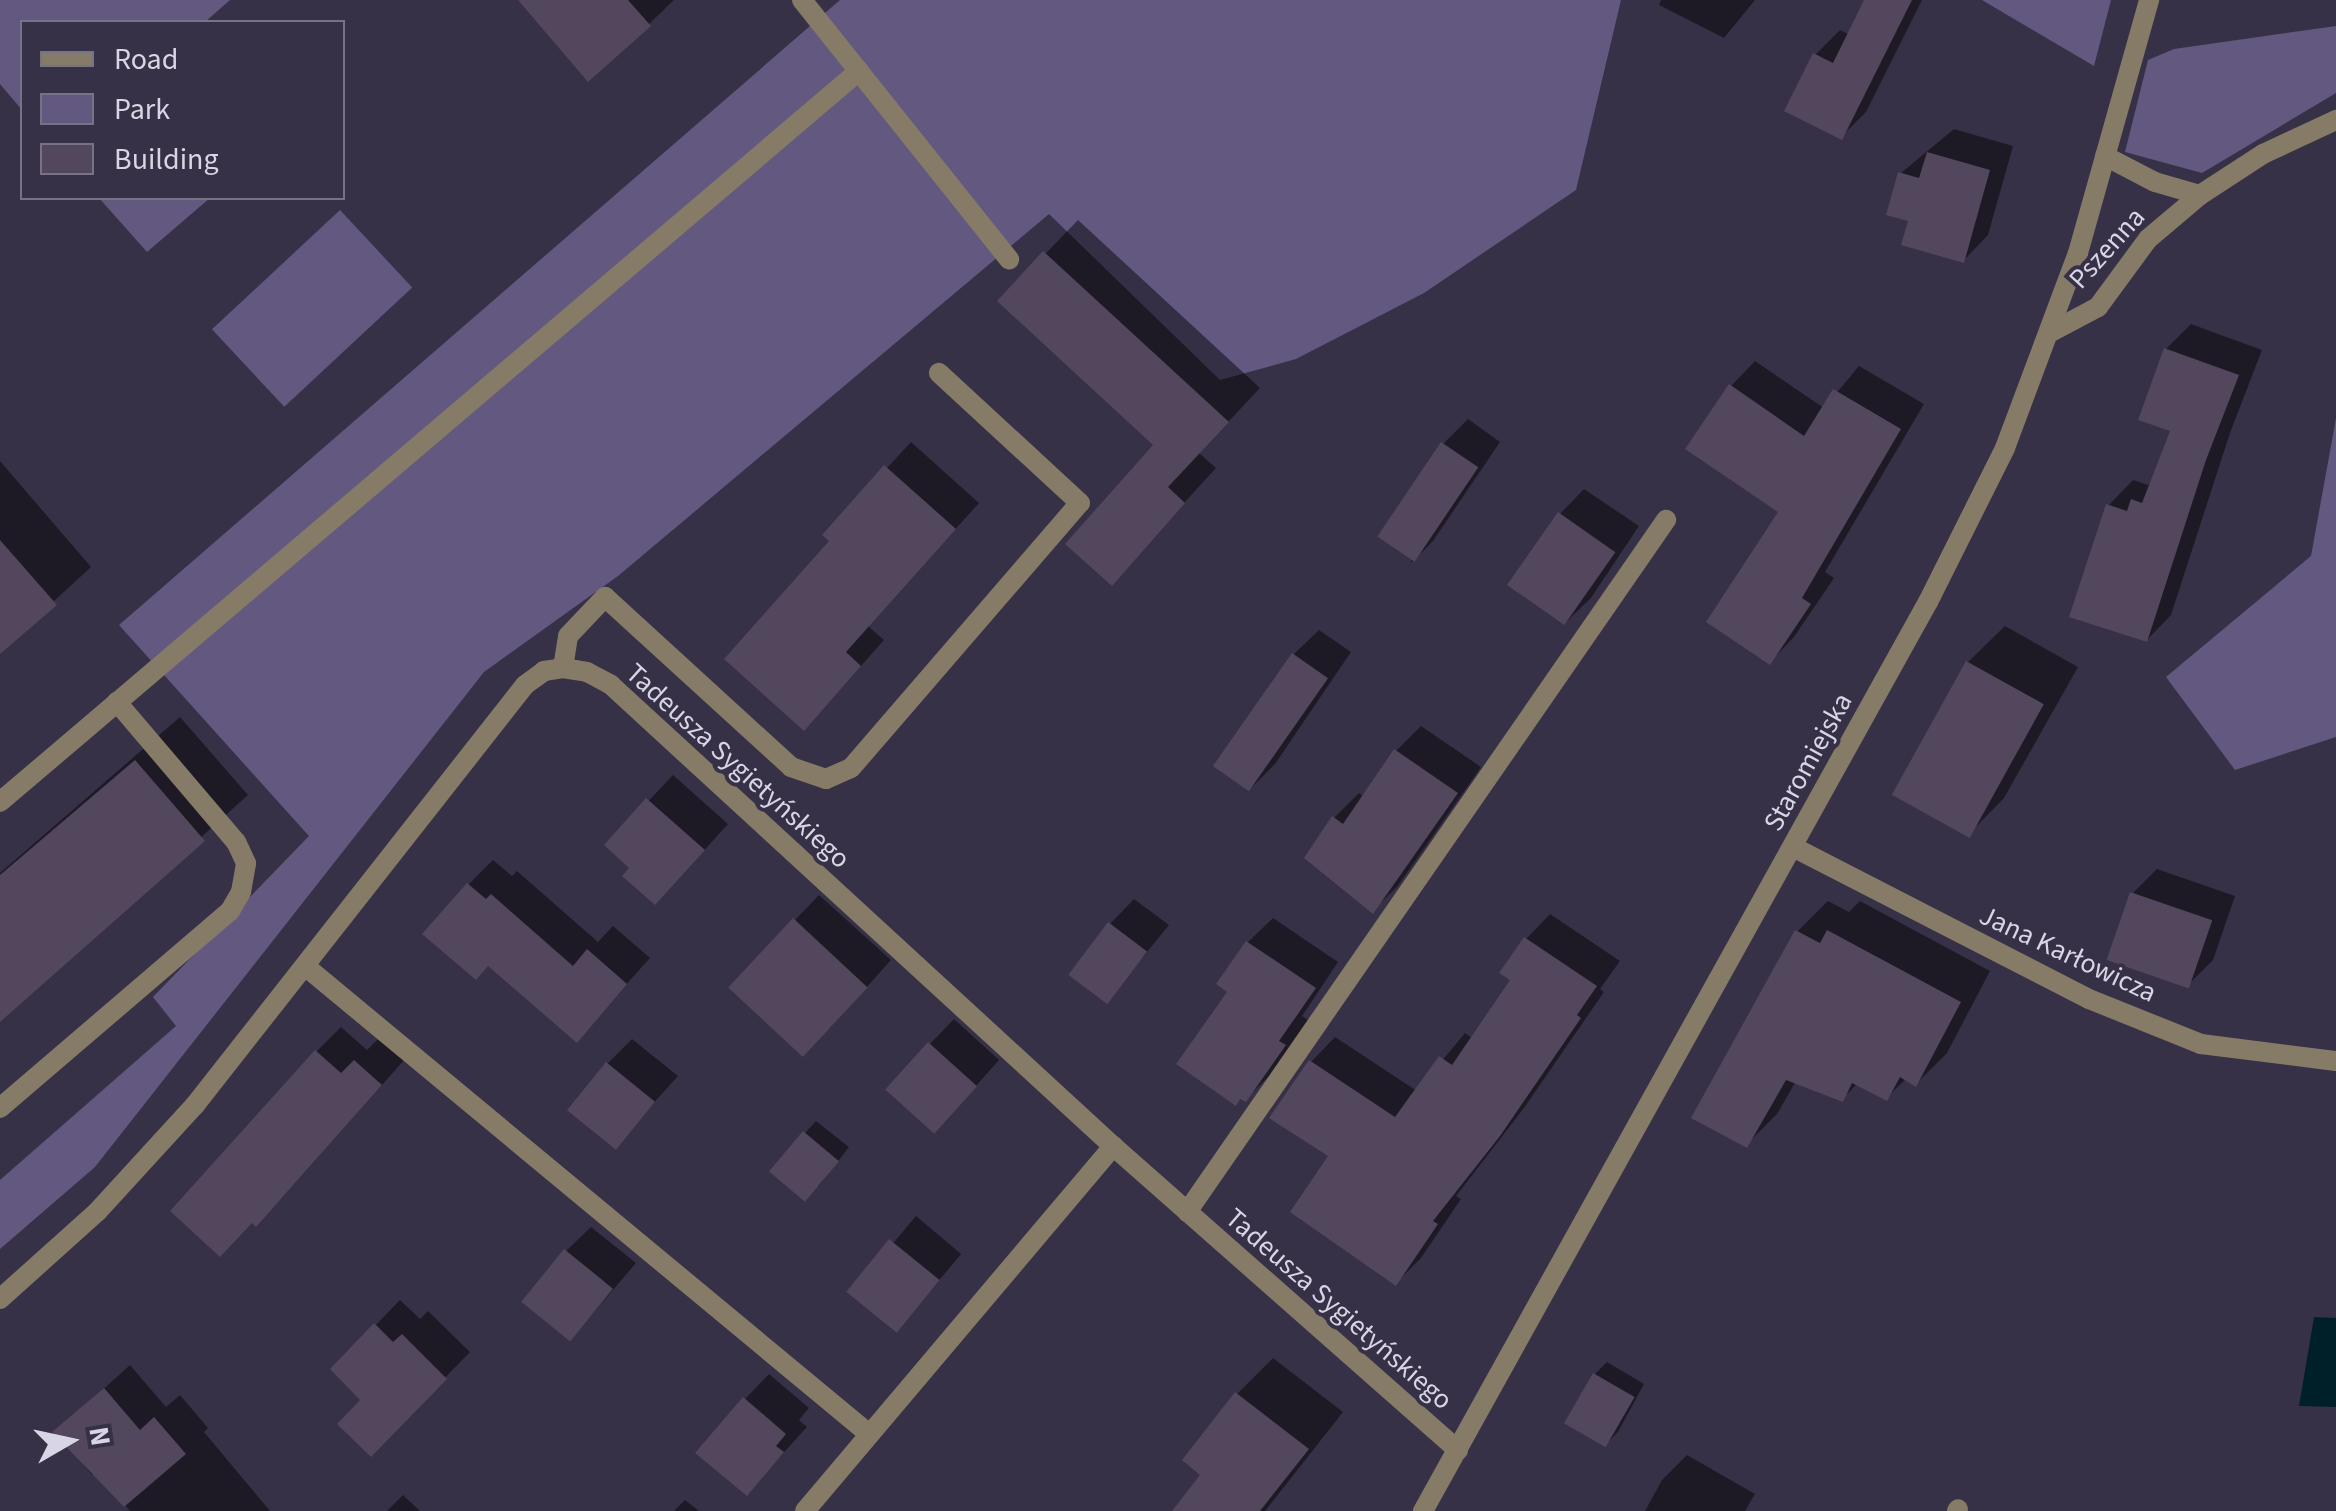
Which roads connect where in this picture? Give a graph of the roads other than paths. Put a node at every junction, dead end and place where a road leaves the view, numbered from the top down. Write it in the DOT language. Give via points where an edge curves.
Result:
graph roads {
  1 [pos="802,0"];
  2 [pos="2149,0"];
  3 [pos="859,71"];
  4 [pos="2336,120"];
  5 [pos="2106,156"];
  6 [pos="2200,195"];
  7 [pos="1009,259"];
  8 [pos="2051,332"];
  9 [pos="939,373"];
  10 [pos="1666,520"];
  11 [pos="563,668"];
  12 [pos="117,702"];
  13 [pos="0,802"];
  14 [pos="1793,848"];
  15 [pos="306,966"];
  16 [pos="2336,1061"];
  17 [pos="0,1108"];
  18 [pos="1113,1146"];
  19 [pos="1187,1212"];
  20 [pos="0,1299"];
  21 [pos="868,1433"];
  22 [pos="1458,1450"];
  23 [pos="806,1511"];
  24 [pos="1423,1511"];
  1 -- 3 [label="street"];
  2 -- 5 [label="street, Staromiejska"];
  3 -- 7 [label="street"];
  3 -- 12 [label="street"];
  4 -- 6 [label="street, Pszenna" via="2263,154"];
  5 -- 6 [label="street, Pszenna" via="2155,182"];
  5 -- 8 [label="street, Staromiejska"];
  6 -- 8 [label="street, Pszenna" via="2148,239 2098,306"];
  8 -- 14 [label="street, Staromiejska" via="2005,448"];
  9 -- 11 [label="street" via="1080,503 851,768 826,779 790,767 605,597 568,636"];
  10 -- 19 [label="street"];
  11 -- 15 [label="street" via="524,685"];
  11 -- 18 [label="street, Tadeusza Sygietyńskiego" via="611,686"];
  12 -- 13 [label="street"];
  12 -- 17 [label="street" via="236,842 246,864 242,892 230,911"];
  14 -- 16 [label="street, Jana Karłowicza" via="2089,998 2200,1044"];
  14 -- 22 [label="street, Staromiejska"];
  15 -- 20 [label="street" via="97,1212"];
  15 -- 21 [label="street"];
  18 -- 19 [label="street, Tadeusza Sygietyńskiego"];
  18 -- 21 [label="street"];
  19 -- 22 [label="street, Tadeusza Sygietyńskiego"];
  21 -- 23 [label="street"];
  22 -- 24 [label="street, Staromiejska"];
}
